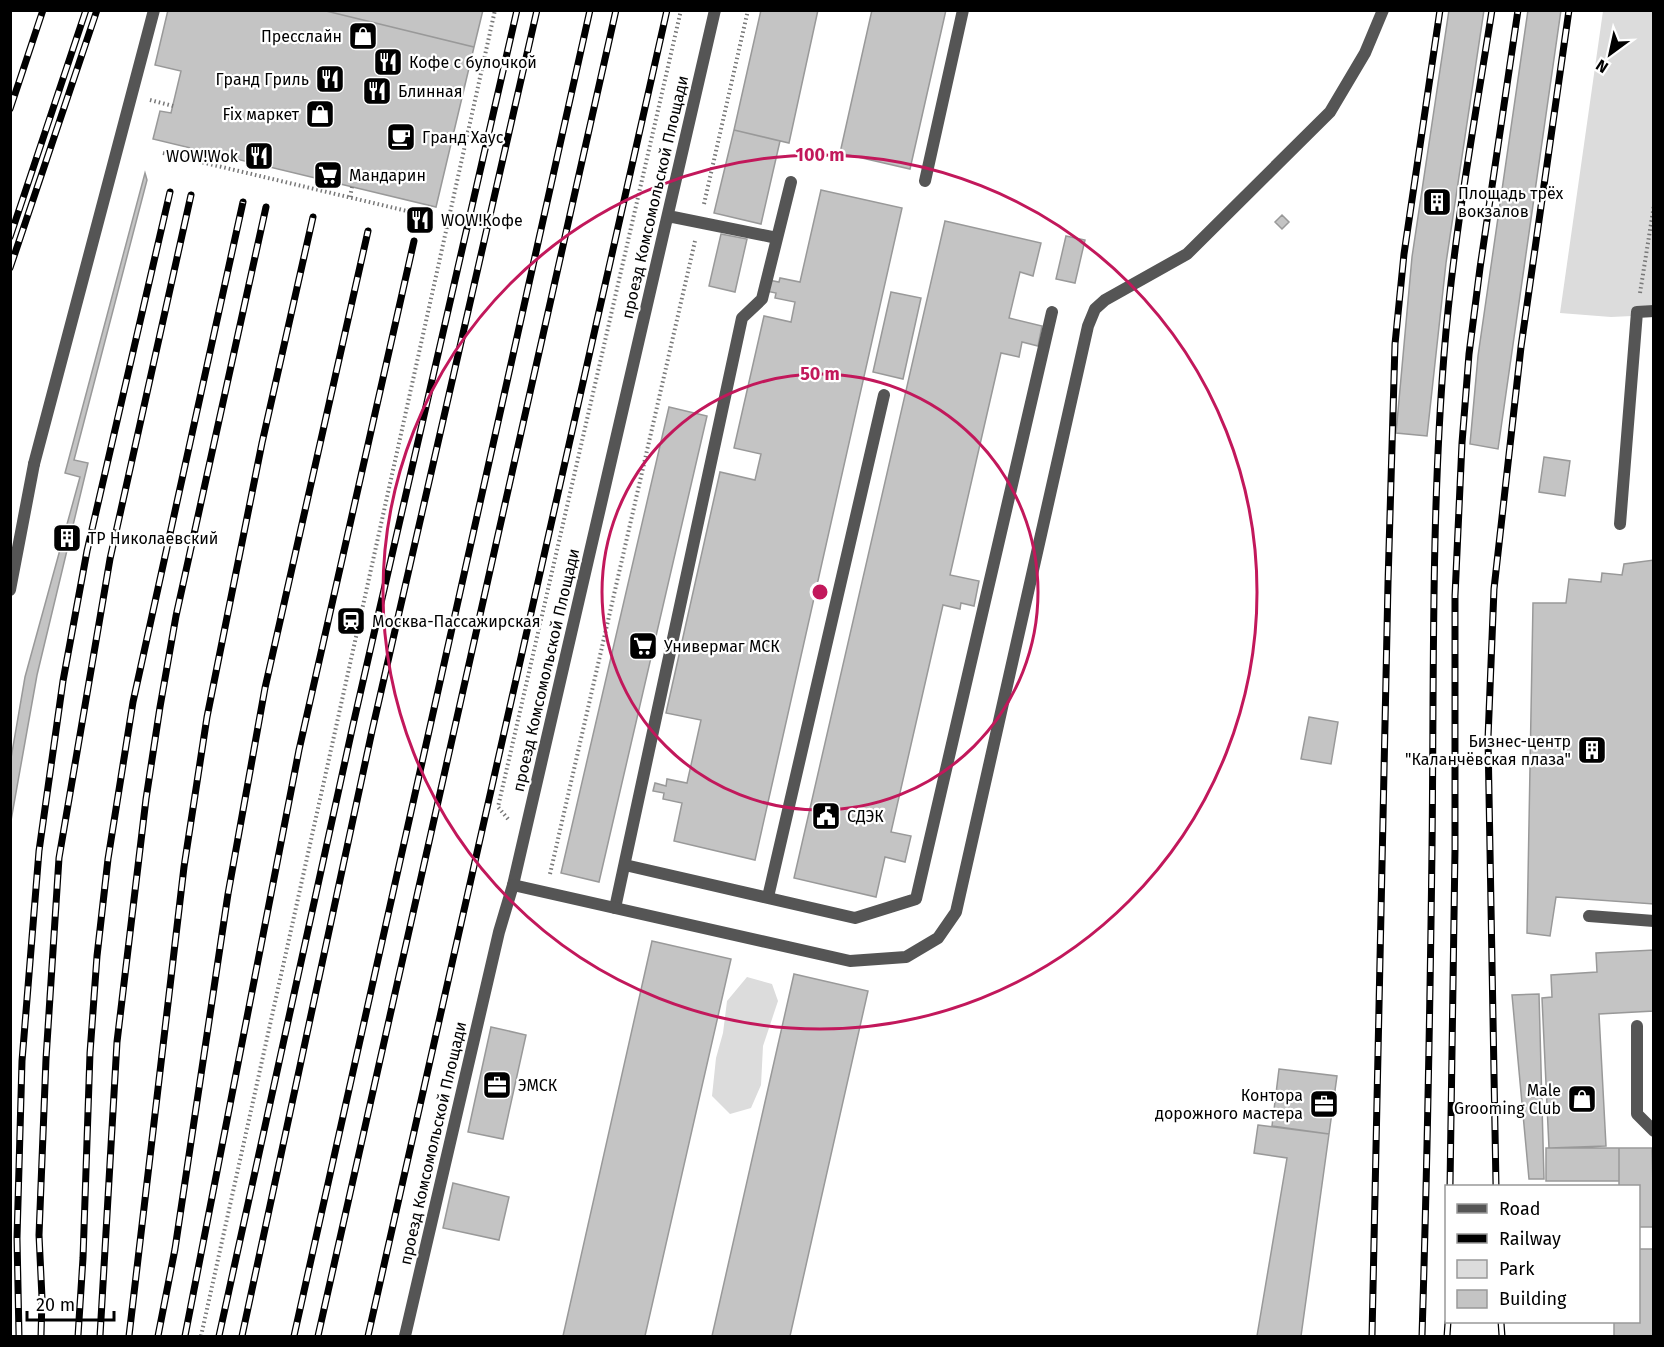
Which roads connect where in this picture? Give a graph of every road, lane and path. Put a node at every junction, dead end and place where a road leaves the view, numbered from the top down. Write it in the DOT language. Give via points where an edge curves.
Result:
graph roads {
  1 [pos="154,10"];
  2 [pos="495,10"];
  3 [pos="681,10"];
  4 [pos="715,10"];
  5 [pos="748,10"];
  6 [pos="963,10"];
  7 [pos="1383,10"];
  8 [pos="163,153"];
  9 [pos="925,181"];
  10 [pos="791,182"];
  11 [pos="352,187"];
  12 [pos="350,197"];
  13 [pos="1653,208"];
  14 [pos="407,211"];
  15 [pos="668,216"];
  16 [pos="700,222"];
  17 [pos="777,238"];
  18 [pos="1653,311"];
  19 [pos="1052,312"];
  20 [pos="1638,312"];
  21 [pos="884,395"];
  22 [pos="1620,524"];
  23 [pos="10,590"];
  24 [pos="524,838"];
  25 [pos="625,865"];
  26 [pos="513,885"];
  27 [pos="546,892"];
  28 [pos="768,897"];
  29 [pos="615,908"];
  30 [pos="1589,916"];
  31 [pos="1653,921"];
  32 [pos="1637,1026"];
  33 [pos="1653,1131"];
  34 [pos="201,1336"];
  35 [pos="405,1336"];
  1 -- 23 [label="street" via="34,464"];
  2 -- 34 [label="path"];
  3 -- 24 [label="path" via="498,807"];
  4 -- 15 [label="street, проезд Комсомольской Площади"];
  5 -- 16 [label="path"];
  6 -- 9 [label="street"];
  7 -- 29 [label="street" via="1365,53 1330,112 1187,254 1095,309 1088,326 956,912 938,938 906,957 850,961"];
  8 -- 12 [label="path"];
  10 -- 17 [label="street"];
  11 -- 12 [label="path"];
  12 -- 14 [label="path"];
  13 -- 20 [label="path"];
  15 -- 16 [label="street"];
  15 -- 24 [label="street, проезд Комсомольской Площади"];
  16 -- 17 [label="street"];
  16 -- 27 [label="path"];
  17 -- 25 [label="street" via="762,299 742,318"];
  18 -- 20 [label="street"];
  19 -- 28 [label="street" via="916,899 855,918"];
  20 -- 22 [label="street"];
  21 -- 28 [label="street"];
  24 -- 26 [label="street, проезд Комсомольской Площади"];
  25 -- 28 [label="street"];
  25 -- 29 [label="street"];
  26 -- 27 [label="street"];
  26 -- 35 [label="street, проезд Комсомольской Площади"];
  27 -- 29 [label="street"];
  30 -- 31 [label="street"];
  32 -- 33 [label="street" via="1637,1114"];
}
